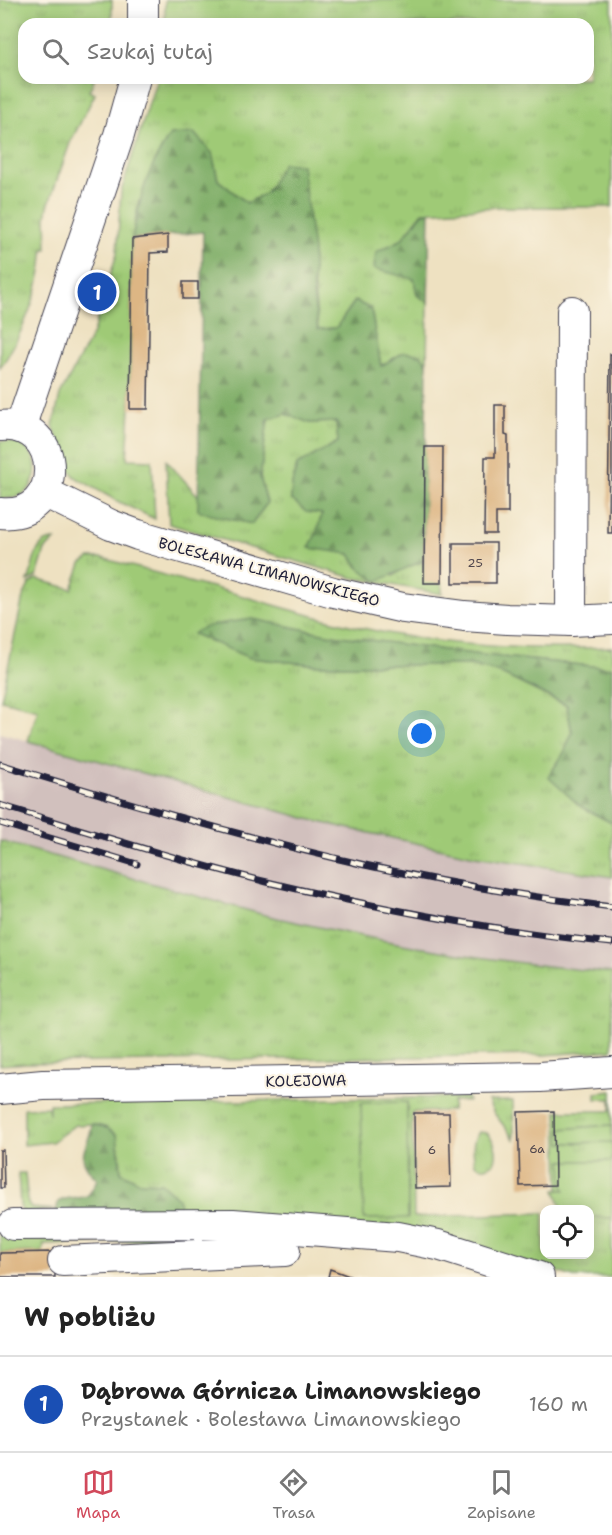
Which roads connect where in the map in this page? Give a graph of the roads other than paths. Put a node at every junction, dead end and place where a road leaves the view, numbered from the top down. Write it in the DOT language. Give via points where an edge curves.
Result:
graph roads {
  1 [pos="143,0"];
  2 [pos="143,18"];
  3 [pos="133,84"];
  4 [pos="572,311"];
  5 [pos="10,427"];
  6 [pos="44,492"];
  7 [pos="0,514"];
  8 [pos="612,619"];
  9 [pos="571,621"];
  10 [pos="612,1071"];
  11 [pos="0,1089"];
  12 [pos="13,1225"];
  13 [pos="284,1252"];
  14 [pos="63,1261"];
  15 [pos="128,1268"];
  16 [pos="538,1277"];
  1 -- 2 [label="street"];
  3 -- 5 [label="street" via="119,135"];
  4 -- 9 [label="street"];
  5 -- 6 [label="street" via="35,436 47,453 50,474"];
  6 -- 7 [label="street" via="25,510"];
  6 -- 9 [label="street, BOLESŁAWA LIMANOWSKIEGO" via="131,533 347,596 456,615"];
  8 -- 9 [label="street, BOLESŁAWA LIMANOWSKIEGO"];
  10 -- 11 [label="street, KOLEJOWA" via="540,1077 44,1085"];
  12 -- 13 [label="street" via="192,1223"];
  13 -- 15 [label="street"];
  13 -- 16 [label="street" via="412,1239"];
  14 -- 15 [label="street"];
}
